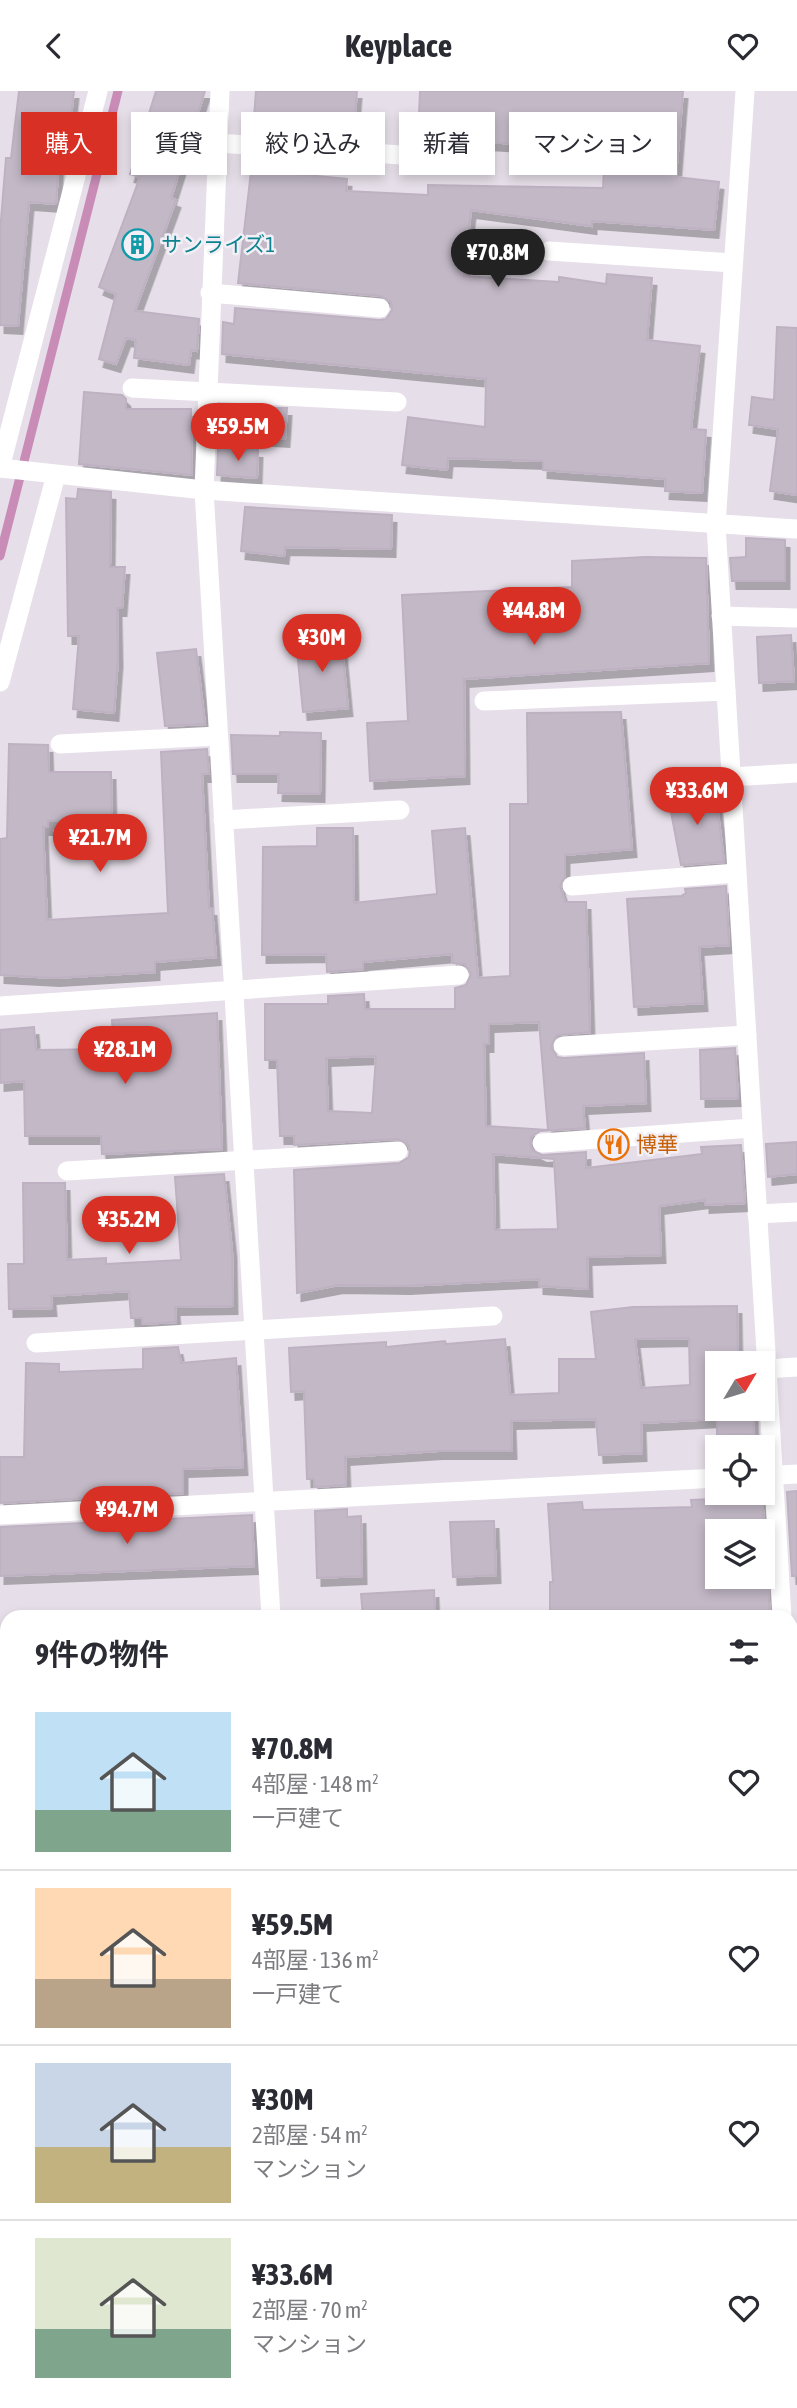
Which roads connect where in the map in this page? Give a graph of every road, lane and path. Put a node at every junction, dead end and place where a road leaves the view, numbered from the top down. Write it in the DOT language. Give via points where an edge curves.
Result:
graph roads {
  1 [pos="98,91"];
  2 [pos="220,91"];
  3 [pos="745,91"];
  4 [pos="218,112"];
  5 [pos="227,144"];
  6 [pos="399,155"];
  7 [pos="215,175"];
  8 [pos="550,251"];
  9 [pos="733,263"];
  10 [pos="210,293"];
  11 [pos="380,308"];
  12 [pos="132,388"];
  13 [pos="206,392"];
  14 [pos="397,402"];
  15 [pos="0,468"];
  16 [pos="49,474"];
  17 [pos="204,490"];
  18 [pos="716,525"];
  19 [pos="797,529"];
  20 [pos="721,616"];
  21 [pos="797,618"];
  22 [pos="0,681"];
  23 [pos="726,691"];
  24 [pos="484,701"];
  25 [pos="218,736"];
  26 [pos="60,744"];
  27 [pos="797,772"];
  28 [pos="731,777"];
  29 [pos="400,810"];
  30 [pos="223,820"];
  31 [pos="736,873"];
  32 [pos="572,886"];
  33 [pos="459,975"];
  34 [pos="234,990"];
  35 [pos="0,1006"];
  36 [pos="747,1035"];
  37 [pos="563,1046"];
  38 [pos="752,1128"];
  39 [pos="542,1143"];
  40 [pos="398,1151"];
  41 [pos="243,1160"];
  42 [pos="67,1171"];
  43 [pos="797,1212"];
  44 [pos="757,1214"];
  45 [pos="493,1316"];
  46 [pos="254,1331"];
  47 [pos="36,1343"];
  48 [pos="765,1351"];
  49 [pos="797,1367"];
  50 [pos="775,1368"];
  51 [pos="797,1473"];
  52 [pos="775,1475"];
  53 [pos="705,1479"];
  54 [pos="264,1501"];
  55 [pos="771,1505"];
  56 [pos="0,1515"];
  57 [pos="271,1610"];
  58 [pos="781,1610"];
  1 -- 15 [label="street"];
  2 -- 4 [label="street"];
  3 -- 9 [label="street"];
  5 -- 6 [label="street"];
  7 -- 10 [label="street"];
  8 -- 9 [label="street"];
  9 -- 18 [label="street"];
  10 -- 11 [label="street"];
  10 -- 13 [label="street"];
  12 -- 13 [label="street"];
  13 -- 14 [label="street"];
  13 -- 17 [label="street"];
  15 -- 16 [label="street"];
  16 -- 17 [label="street"];
  16 -- 22 [label="street"];
  17 -- 18 [label="street"];
  17 -- 25 [label="street"];
  18 -- 19 [label="street"];
  18 -- 20 [label="street"];
  20 -- 21 [label="street"];
  20 -- 23 [label="street"];
  23 -- 24 [label="street"];
  23 -- 28 [label="street"];
  25 -- 26 [label="street"];
  25 -- 30 [label="street"];
  27 -- 28 [label="street"];
  28 -- 31 [label="street"];
  29 -- 30 [label="street"];
  30 -- 34 [label="street"];
  31 -- 32 [label="street"];
  31 -- 36 [label="street"];
  33 -- 34 [label="street"];
  34 -- 35 [label="street"];
  34 -- 41 [label="street"];
  36 -- 37 [label="street"];
  36 -- 38 [label="street"];
  38 -- 39 [label="street"];
  38 -- 44 [label="street"];
  40 -- 41 [label="street"];
  41 -- 42 [label="street"];
  41 -- 46 [label="street"];
  43 -- 44 [label="street"];
  44 -- 48 [label="street"];
  45 -- 46 [label="street"];
  46 -- 47 [label="street"];
  46 -- 54 [label="street"];
  49 -- 50 [label="street"];
  51 -- 52 [label="street"];
  53 -- 54 [label="street"];
  54 -- 56 [label="street"];
  54 -- 57 [label="street"];
  55 -- 58 [label="street"];
}
